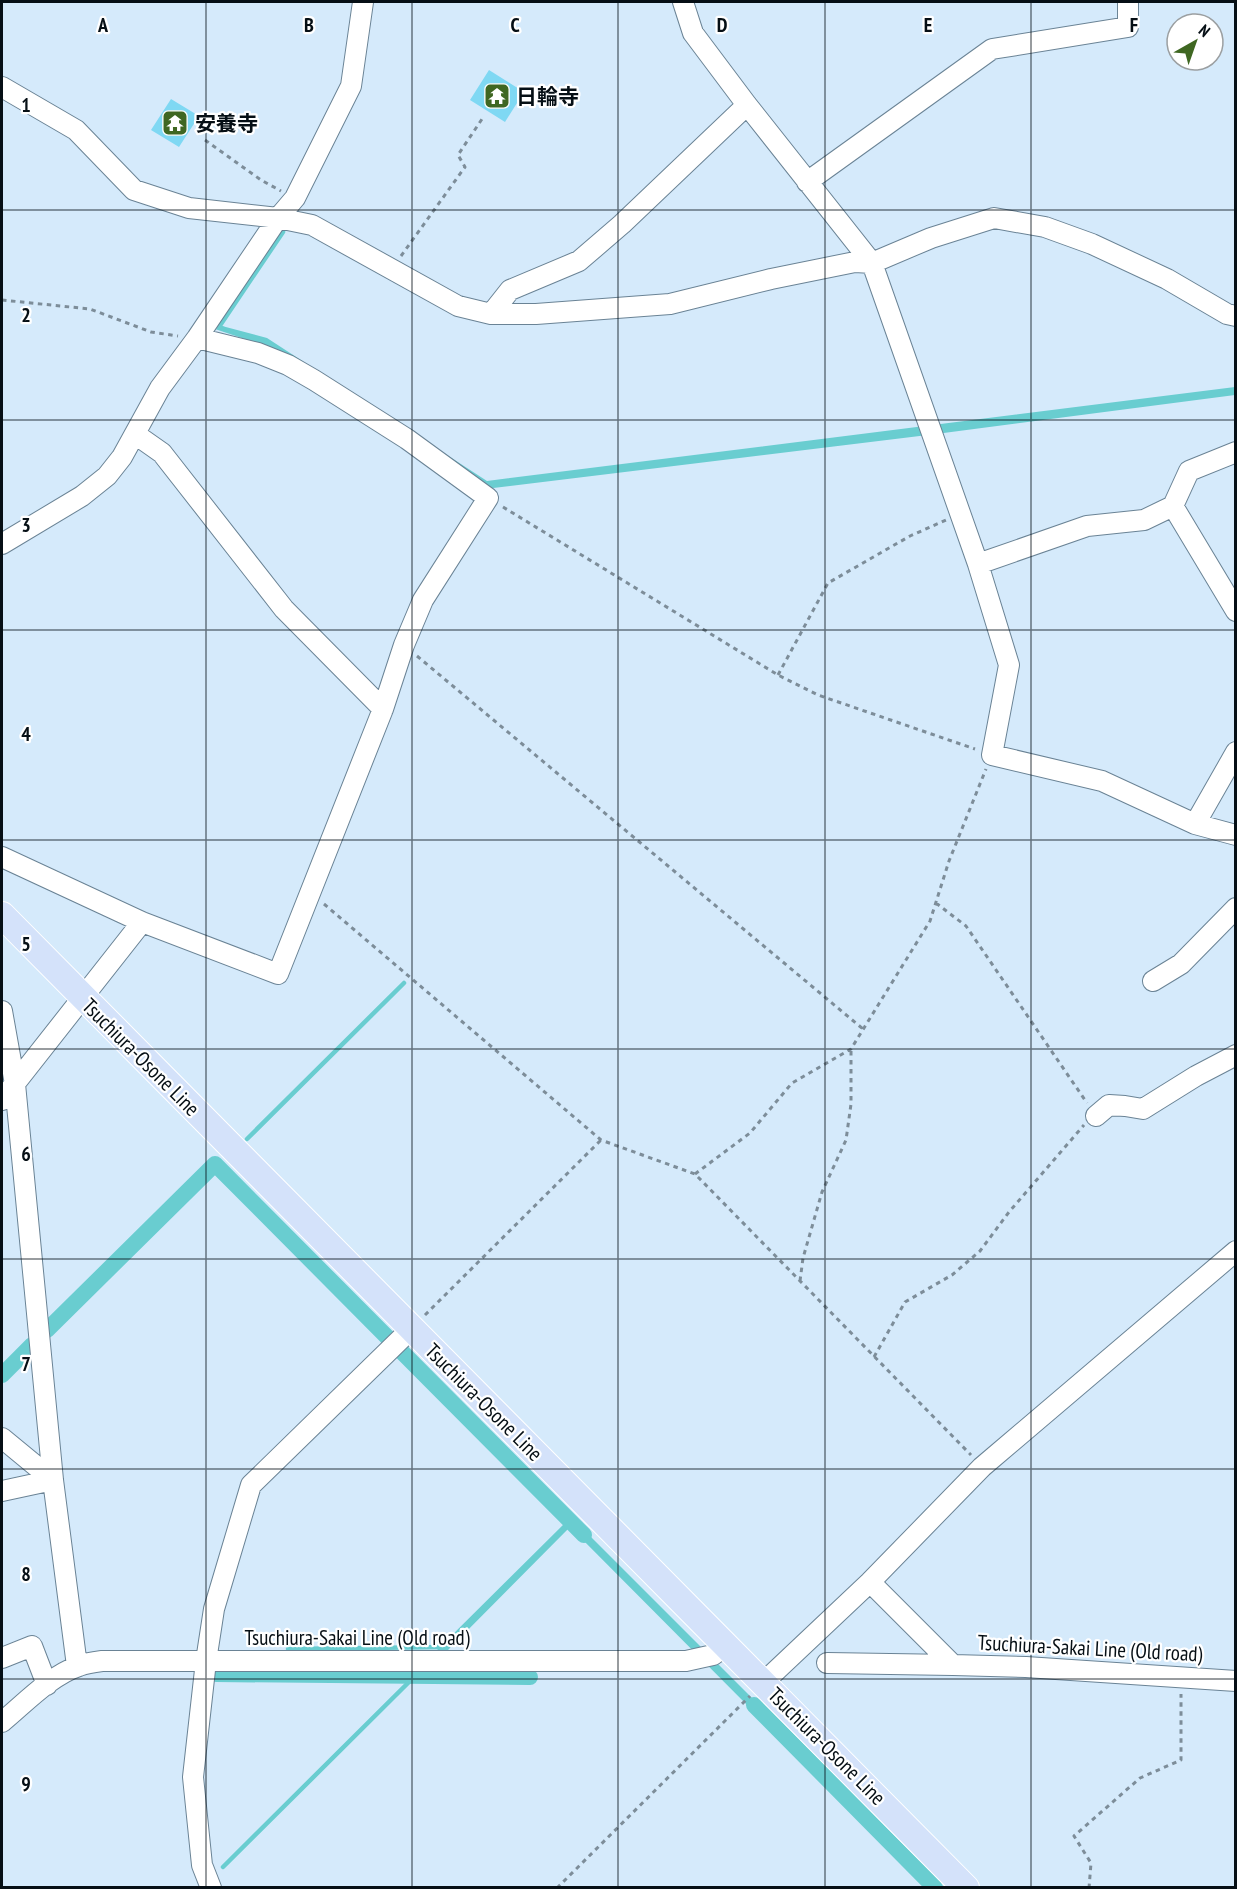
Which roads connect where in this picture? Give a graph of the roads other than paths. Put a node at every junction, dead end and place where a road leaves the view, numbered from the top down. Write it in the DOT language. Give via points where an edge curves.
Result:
graph roads {
  1 [pos="363,2"];
  2 [pos="683,2"];
  3 [pos="1128,2"];
  4 [pos="2,87"];
  5 [pos="747,105"];
  6 [pos="807,182"];
  7 [pos="278,218"];
  8 [pos="872,263"];
  9 [pos="491,314"];
  10 [pos="1236,316"];
  11 [pos="197,338"];
  12 [pos="135,434"];
  13 [pos="1236,452"];
  14 [pos="1173,506"];
  15 [pos="2,544"];
  16 [pos="978,564"];
  17 [pos="1236,611"];
  18 [pos="383,709"];
  19 [pos="1236,752"];
  20 [pos="1195,824"];
  21 [pos="1236,835"];
  22 [pos="2,857"];
  23 [pos="1236,908"];
  24 [pos="2,915"];
  25 [pos="142,922"];
  26 [pos="1153,981"];
  27 [pos="83,999"];
  28 [pos="2,1011"];
  29 [pos="1236,1055"];
  30 [pos="15,1084"];
  31 [pos="2,1100"];
  32 [pos="1096,1116"];
  33 [pos="1236,1251"];
  34 [pos="411,1329"];
  35 [pos="2,1438"];
  36 [pos="53,1480"];
  37 [pos="2,1491"];
  38 [pos="870,1582"];
  39 [pos="727,1645"];
  40 [pos="2,1658"];
  41 [pos="206,1661"];
  42 [pos="949,1661"];
  43 [pos="827,1663"];
  44 [pos="77,1666"];
  45 [pos="1236,1681"];
  46 [pos="764,1682"];
  47 [pos="47,1685"];
  48 [pos="2,1722"];
  49 [pos="211,1887"];
  50 [pos="966,1887"];
  1 -- 7 [label="street" via="351,86 295,198"];
  2 -- 5 [label="street" via="693,33"];
  3 -- 6 [label="street" via="1128,27 992,49"];
  4 -- 7 [label="street" via="76,130 134,190 189,208"];
  5 -- 6 [label="street"];
  5 -- 9 [label="street" via="579,261 510,290"];
  6 -- 8 [label="street"];
  7 -- 9 [label="street" via="312,225 458,306"];
  7 -- 11 [label="street"];
  8 -- 9 [label="street" via="855,262 771,279 670,304"];
  8 -- 10 [label="street" via="931,238 994,218 1045,227 1092,244"];
  8 -- 16 [label="street"];
  11 -- 12 [label="street" via="160,387"];
  11 -- 18 [label="street" via="288,365 407,439 488,498 423,600"];
  12 -- 15 [label="street" via="122,457 99,482"];
  12 -- 18 [label="street" via="162,453 284,609"];
  13 -- 14 [label="street" via="1189,471"];
  14 -- 16 [label="street" via="1144,520 1087,526"];
  14 -- 17 [label="street"];
  16 -- 20 [label="street" via="1009,665 992,754 1102,781"];
  18 -- 25 [label="street" via="278,974"];
  19 -- 20 [label="street"];
  20 -- 21 [label="street"];
  22 -- 25 [label="street"];
  23 -- 26 [label="street" via="1181,964"];
  24 -- 27 [label="main road, Tsuchiura-Osone Line"];
  25 -- 27 [label="street"];
  27 -- 30 [label="street"];
  27 -- 34 [label="main road, Tsuchiura-Osone Line"];
  28 -- 30 [label="street"];
  29 -- 32 [label="street" via="1143,1109 1109,1106"];
  30 -- 31 [label="street"];
  30 -- 36 [label="street"];
  33 -- 38 [label="street" via="982,1467"];
  34 -- 39 [label="main road, Tsuchiura-Osone Line"];
  34 -- 41 [label="street" via="251,1485 214,1609"];
  35 -- 36 [label="street"];
  36 -- 37 [label="street"];
  36 -- 44 [label="street"];
  38 -- 42 [label="street"];
  38 -- 46 [label="street"];
  39 -- 41 [label="street, Tsuchiura-Sakai Line (Old road)" via="713,1655 686,1661"];
  39 -- 46 [label="main road, Tsuchiura-Osone Line"];
  40 -- 47 [label="street" via="32,1646"];
  41 -- 44 [label="street, Tsuchiura-Sakai Line (Old road)" via="112,1660"];
  41 -- 49 [label="street" via="193,1776 202,1865"];
  42 -- 43 [label="street, Tsuchiura-Sakai Line (Old road)"];
  42 -- 45 [label="street, Tsuchiura-Sakai Line (Old road)"];
  44 -- 47 [label="street, Tsuchiura-Sakai Line (Old road)"];
  46 -- 50 [label="main road, Tsuchiura-Osone Line"];
  47 -- 48 [label="street, Tsuchiura-Sakai Line (Old road)"];
}
